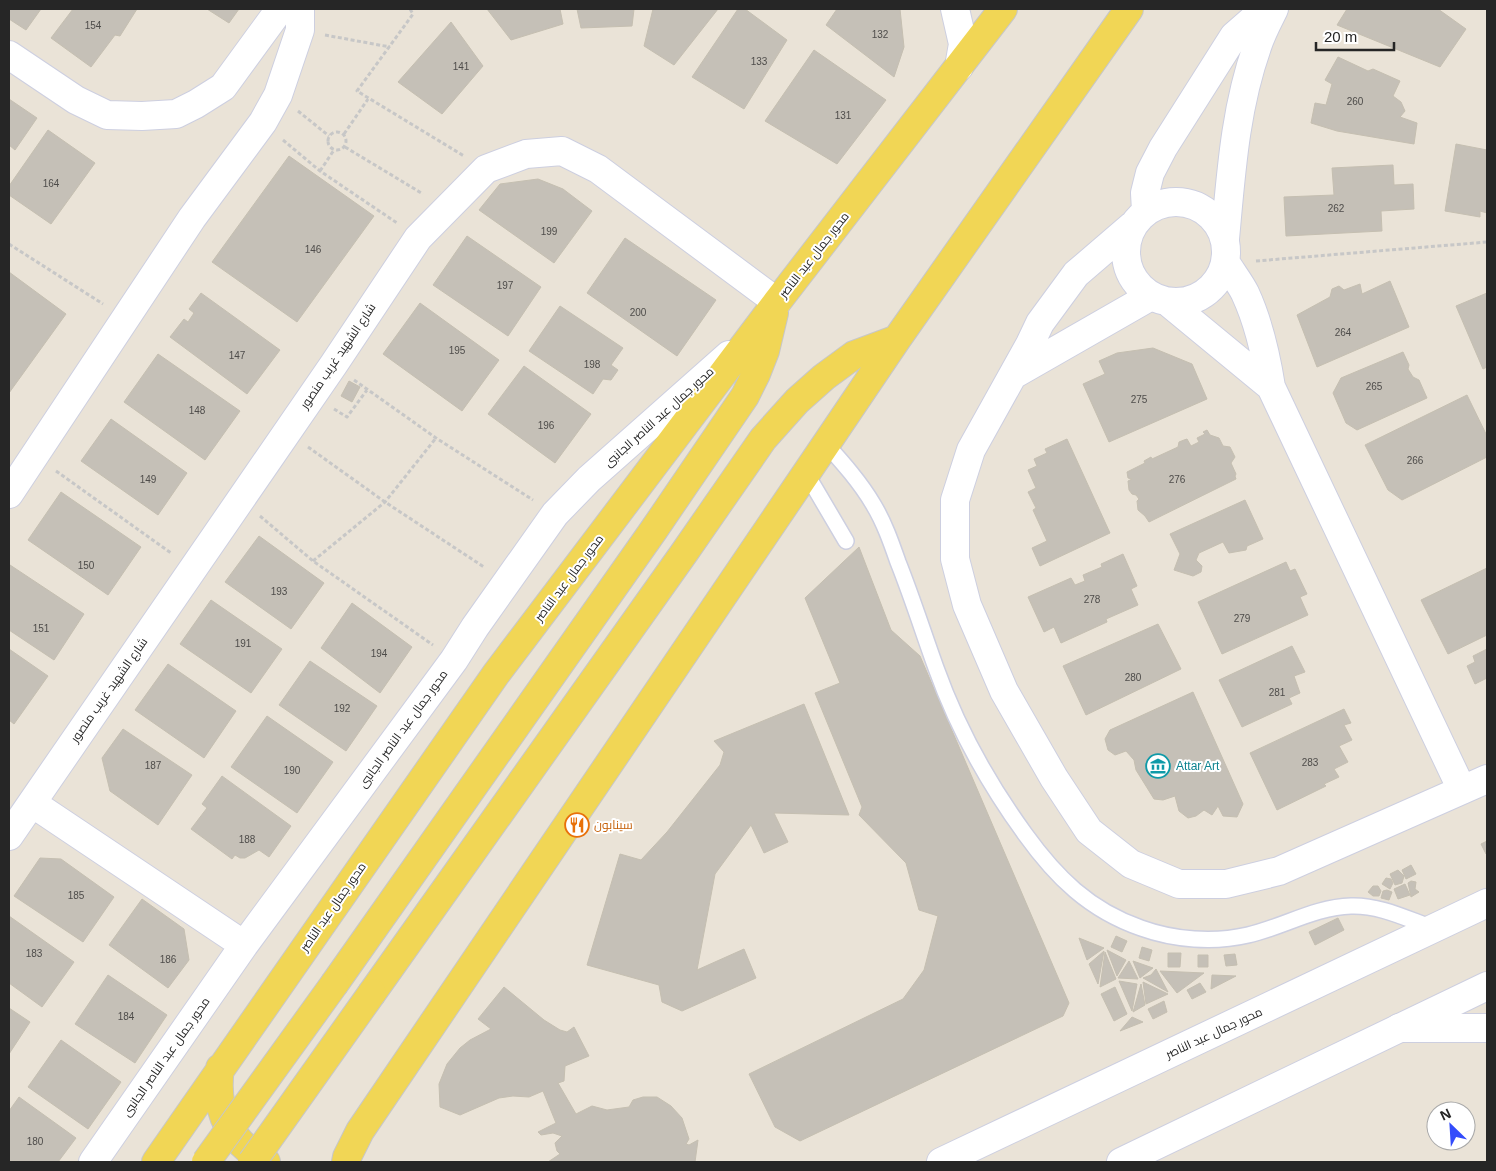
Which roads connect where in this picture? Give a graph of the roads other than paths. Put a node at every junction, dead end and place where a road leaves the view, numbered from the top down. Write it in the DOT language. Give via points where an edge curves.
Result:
graph roads {
  1 [pos="280,9"];
  2 [pos="955,9"];
  3 [pos="1003,9"];
  4 [pos="1129,9"];
  5 [pos="1265,9"];
  6 [pos="1274,9"];
  7 [pos="300,19"];
  8 [pos="9,54"];
  9 [pos="959,67"];
  10 [pos="1139,219"];
  11 [pos="1225,251"];
  12 [pos="1160,300"];
  13 [pos="778,302"];
  14 [pos="755,332"];
  15 [pos="897,339"];
  16 [pos="1012,376"];
  17 [pos="1271,387"];
  18 [pos="826,444"];
  19 [pos="806,473"];
  20 [pos="9,494"];
  21 [pos="846,541"];
  22 [pos="1487,779"];
  23 [pos="1462,790"];
  24 [pos="32,803"];
  25 [pos="9,836"];
  26 [pos="1487,903"];
  27 [pos="1435,928"];
  28 [pos="244,945"];
  29 [pos="1487,986"];
  30 [pos="1399,1028"];
  31 [pos="1487,1028"];
  32 [pos="214,1077"];
  33 [pos="343,1161"];
  34 [pos="93,1162"];
  35 [pos="156,1162"];
  36 [pos="206,1162"];
  37 [pos="231,1162"];
  38 [pos="252,1162"];
  39 [pos="266,1162"];
  40 [pos="941,1162"];
  41 [pos="1121,1162"];
  1 -- 8 [label="street" via="223,87 176,114 107,115 76,100"];
  2 -- 9 [label="street" via="963,44"];
  3 -- 9 [label="main road, محور جمال عبد الناصر"];
  4 -- 15 [label="main road"];
  5 -- 10 [label="street" via="1234,36 1163,148 1150,173"];
  6 -- 11 [label="street" via="1257,46 1243,96 1234,143"];
  7 -- 20 [label="street" via="278,95 263,122 192,218"];
  9 -- 13 [label="main road, محور جمال عبد الناصر"];
  10 -- 11 [label="street" via="1163,203 1183,202 1202,209 1216,221"];
  10 -- 12 [label="street" via="1126,246 1126,265 1135,283"];
  10 -- 16 [label="street" via="1076,274 1040,323"];
  11 -- 12 [label="street" via="1218,280 1205,294 1187,302"];
  11 -- 17 [label="street" via="1256,322"];
  12 -- 16 [label="street"];
  12 -- 17 [label="street"];
  13 -- 14 [label="main road, محور جمال عبد الناصر"];
  13 -- 24 [label="street, شارع الشهيد غريب منصور" via="598,169 562,151 526,154 486,169 418,238"];
  13 -- 36 [label="main road, bridge" via="765,351 745,396 636,556"];
  14 -- 28 [label="street, محور جمال عبد الناصر الجانبى" via="589,479 555,514 454,660"];
  14 -- 32 [label="main road, محور جمال عبد الناصر" via="496,674"];
  15 -- 18 [label="main road"];
  15 -- 38 [label="main road, bridge" via="854,356 824,377 763,439"];
  16 -- 23 [label="street" via="971,450 955,500 955,559 967,605 1004,691 1089,831 1131,864 1179,884 1226,884 1279,872"];
  17 -- 23 [label="street"];
  18 -- 19 [label="main road"];
  18 -- 27 [label="lane" via="860,483 885,528 936,668 980,764 1038,852 1074,890 1118,919 1143,929 1195,939 1248,935 1336,907 1352,906 1385,911"];
  19 -- 21 [label="lane"];
  19 -- 33 [label="main road" via="360,1131"];
  22 -- 23 [label="street"];
  24 -- 25 [label="street, شارع الشهيد غريب منصور"];
  24 -- 28 [label="street"];
  26 -- 27 [label="street, محور جمال عبد الناصر"];
  27 -- 40 [label="street, محور جمال عبد الناصر"];
  28 -- 34 [label="street, محور جمال عبد الناصر الجانبى"];
  29 -- 30 [label="street"];
  30 -- 31 [label="street"];
  30 -- 41 [label="street"];
  32 -- 35 [label="main road, محور جمال عبد الناصر"];
  32 -- 37 [label="main road"];
  32 -- 39 [label="main road" via="227,1124 241,1144"];
}
